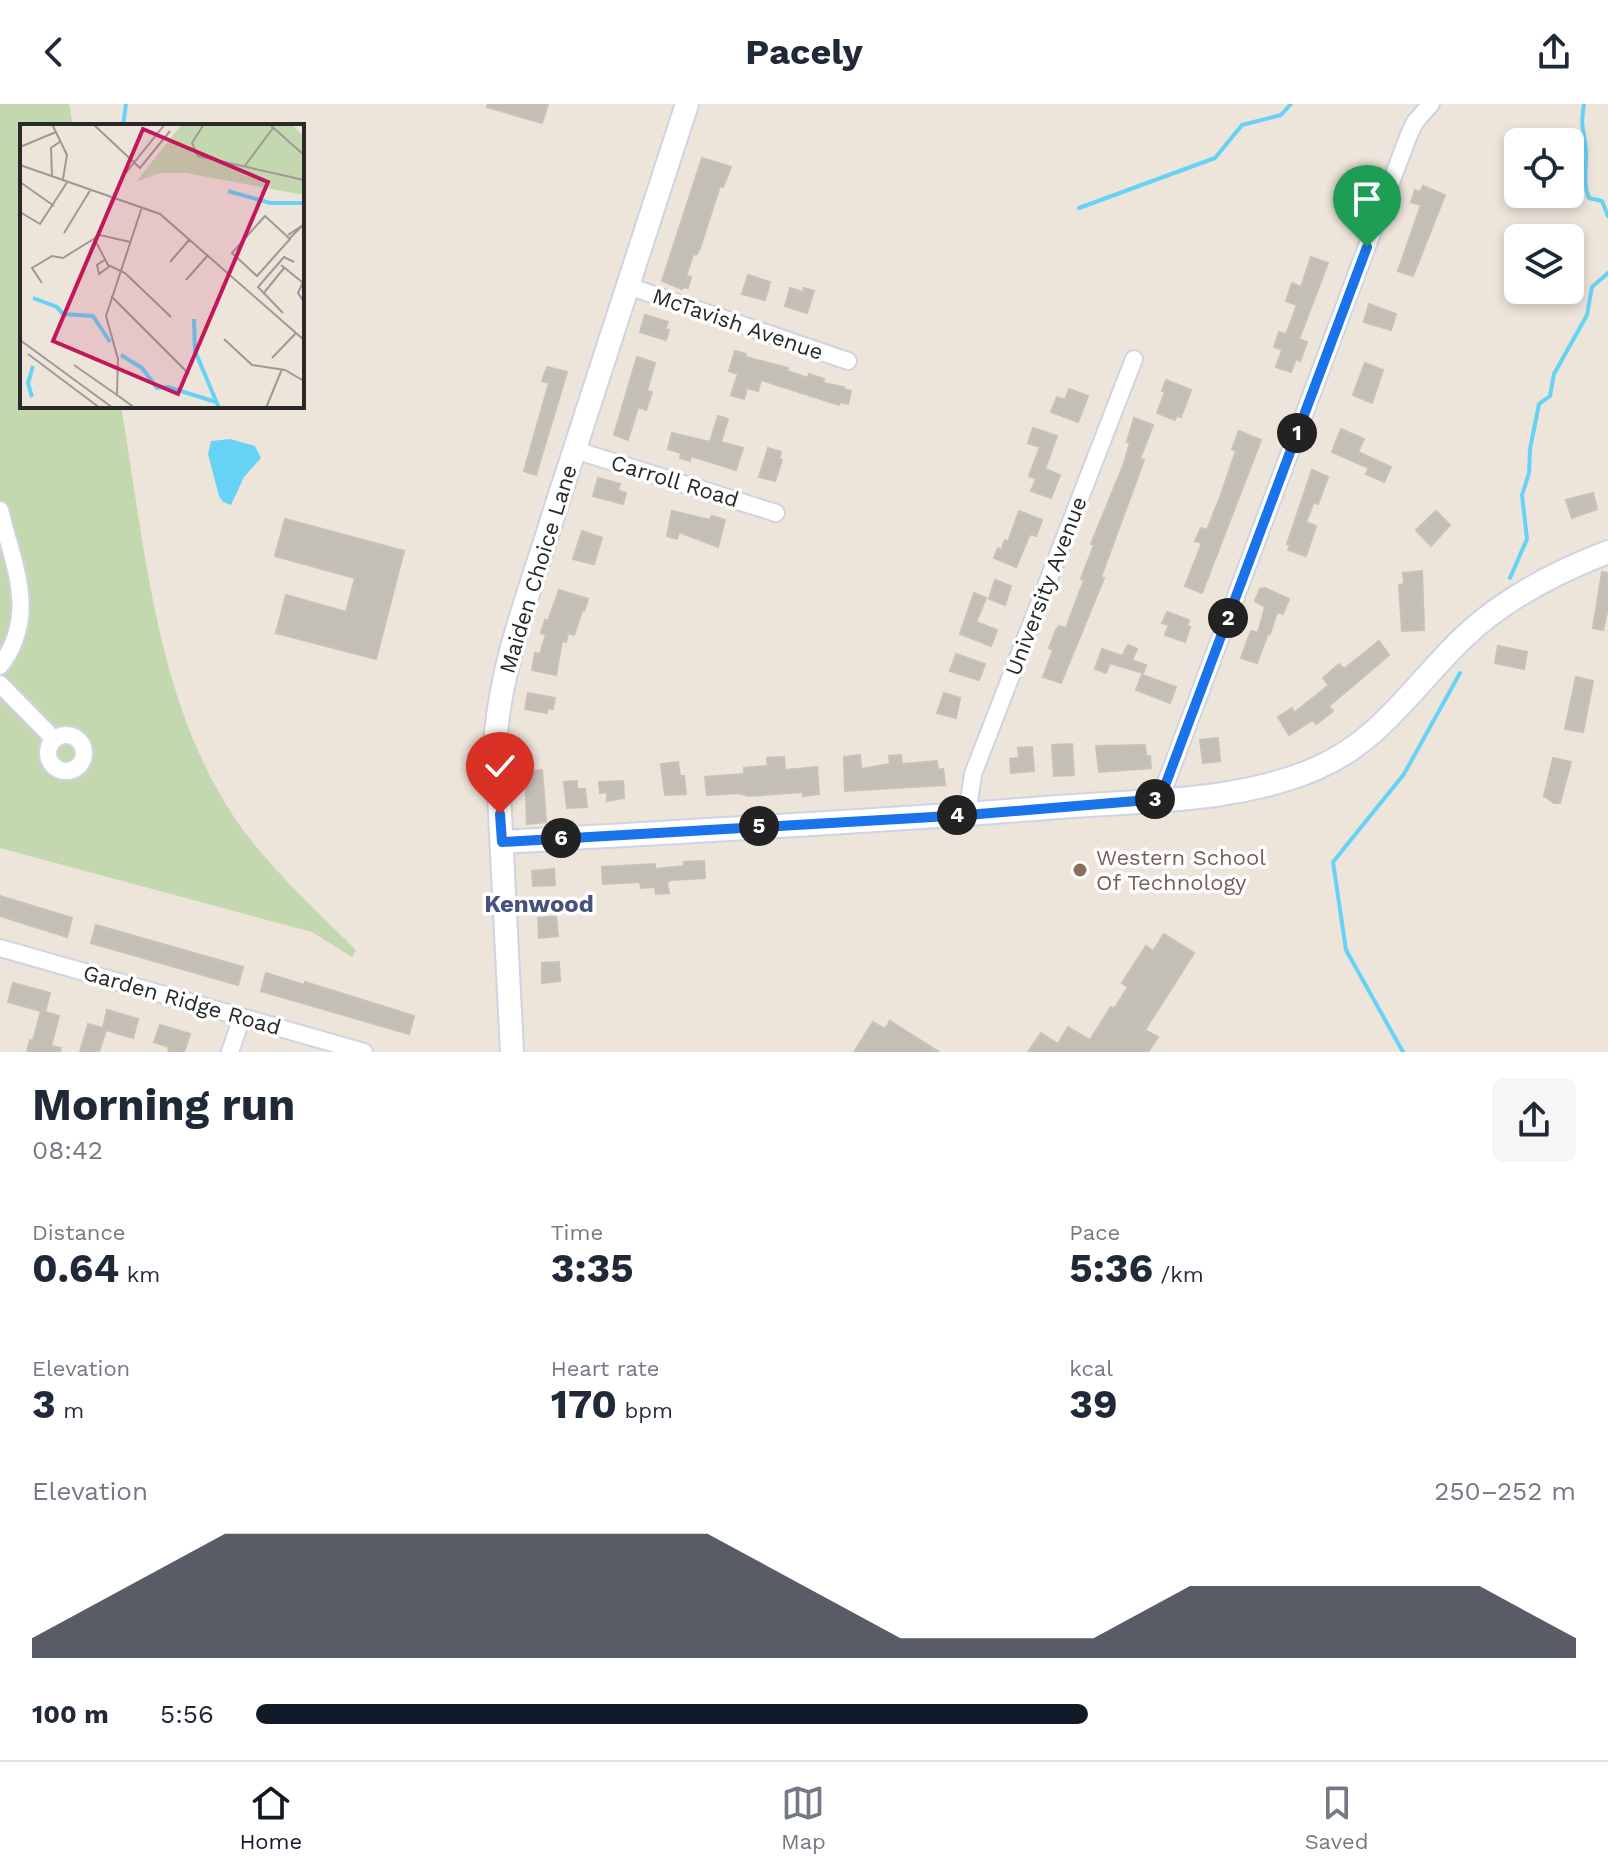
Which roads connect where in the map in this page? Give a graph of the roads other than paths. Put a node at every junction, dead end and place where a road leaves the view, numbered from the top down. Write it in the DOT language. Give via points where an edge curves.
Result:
graph roads {
  1 [pos="687,104"];
  2 [pos="1431,104"];
  3 [pos="628,286"];
  4 [pos="1134,359"];
  5 [pos="848,361"];
  6 [pos="575,450"];
  7 [pos="0,510"];
  8 [pos="776,513"];
  9 [pos="1608,552"];
  10 [pos="0,666"];
  11 [pos="0,684"];
  12 [pos="54,739"];
  13 [pos="1160,799"];
  14 [pos="967,815"];
  15 [pos="502,842"];
  16 [pos="0,948"];
  17 [pos="242,1017"];
  18 [pos="230,1052"];
  19 [pos="364,1052"];
  20 [pos="507,1052"];
  1 -- 3 [label="street, Maiden Choice Lane"];
  2 -- 13 [label="street" via="1408,137"];
  3 -- 5 [label="street, McTavish Avenue"];
  3 -- 6 [label="street, Maiden Choice Lane"];
  4 -- 14 [label="street, University Avenue" via="973,774"];
  6 -- 8 [label="street, Carroll Road"];
  6 -- 15 [label="street, Maiden Choice Lane" via="498,706"];
  7 -- 10 [label="street" via="22,605 14,644"];
  9 -- 13 [label="street" via="1541,582 1486,618 1391,717 1320,767 1225,794"];
  11 -- 12 [label="street"];
  13 -- 14 [label="street"];
  14 -- 15 [label="street"];
  15 -- 20 [label="street, Maiden Choice Lane"];
  16 -- 17 [label="street, Garden Ridge Road"];
  17 -- 18 [label="street"];
  17 -- 19 [label="street, Garden Ridge Road"];
}
